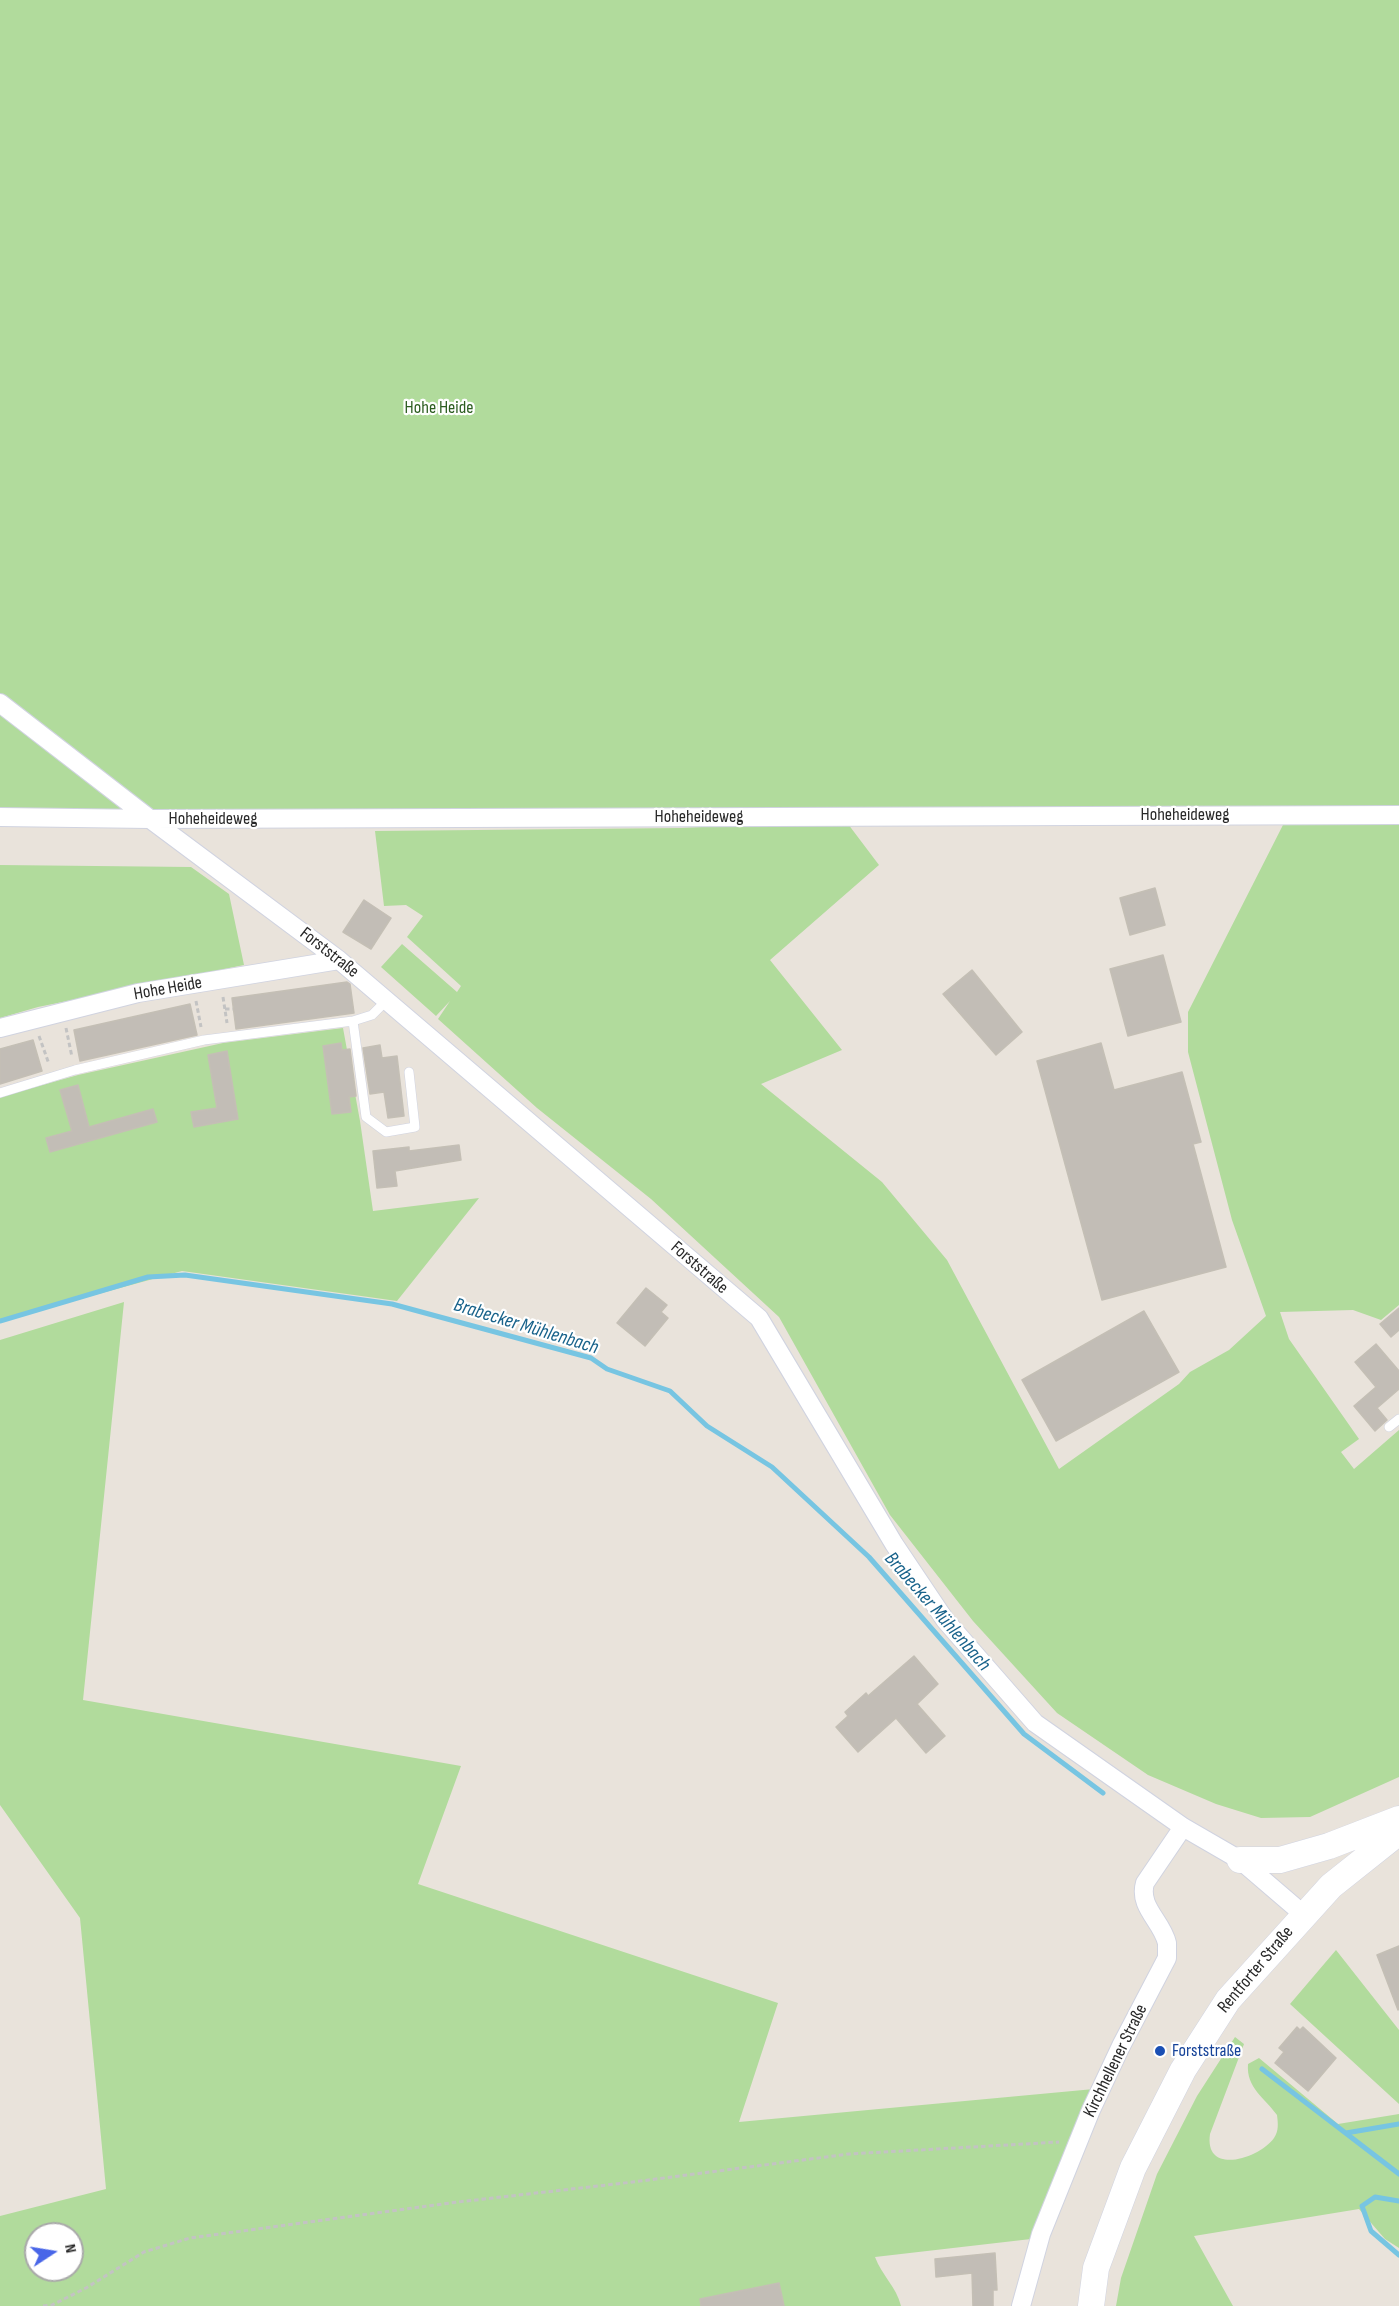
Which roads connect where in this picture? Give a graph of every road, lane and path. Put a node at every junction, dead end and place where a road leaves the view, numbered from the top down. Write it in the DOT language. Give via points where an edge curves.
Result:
graph roads {
  1 [pos="0,703"];
  2 [pos="1399,815"];
  3 [pos="0,817"];
  4 [pos="150,819"];
  5 [pos="339,960"];
  6 [pos="220,980"];
  7 [pos="192,984"];
  8 [pos="387,1000"];
  9 [pos="233,1008"];
  10 [pos="225,1009"];
  11 [pos="63,1012"];
  12 [pos="199,1013"];
  13 [pos="192,1015"];
  14 [pos="33,1019"];
  15 [pos="353,1021"];
  16 [pos="0,1028"];
  17 [pos="229,1036"];
  18 [pos="76,1040"];
  19 [pos="204,1040"];
  20 [pos="69,1042"];
  21 [pos="44,1049"];
  22 [pos="36,1051"];
  23 [pos="75,1070"];
  24 [pos="409,1072"];
  25 [pos="54,1077"];
  26 [pos="0,1093"];
  27 [pos="1399,1419"];
  28 [pos="1389,1427"];
  29 [pos="1399,1819"];
  30 [pos="1183,1827"];
  31 [pos="1399,1832"];
  32 [pos="1240,1860"];
  33 [pos="1303,1914"];
  34 [pos="1078,2141"];
  35 [pos="43,2306"];
  36 [pos="1021,2306"];
  37 [pos="1091,2306"];
  1 -- 4 [label="street, Forststraße"];
  2 -- 4 [label="street, Hoheheideweg"];
  3 -- 4 [label="street, Hoheheideweg"];
  4 -- 5 [label="street, Forststraße"];
  5 -- 6 [label="street, Hohe Heide"];
  5 -- 8 [label="street, Forststraße"];
  6 -- 7 [label="street, Hohe Heide"];
  6 -- 10 [label="path"];
  7 -- 11 [label="street, Hohe Heide"];
  7 -- 12 [label="path"];
  8 -- 15 [label="lane" via="372,1015"];
  8 -- 30 [label="street, Forststraße" via="759,1318 894,1544 945,1620 1035,1723"];
  9 -- 10 [label="path"];
  10 -- 17 [label="path"];
  11 -- 14 [label="street, Hohe Heide"];
  11 -- 20 [label="path"];
  12 -- 13 [label="path"];
  12 -- 19 [label="path"];
  14 -- 16 [label="street, Hohe Heide"];
  14 -- 21 [label="path"];
  15 -- 17 [label="lane"];
  15 -- 24 [label="lane" via="366,1117 386,1132 415,1127"];
  17 -- 19 [label="lane"];
  18 -- 20 [label="path"];
  19 -- 23 [label="lane"];
  20 -- 23 [label="path"];
  21 -- 22 [label="path"];
  21 -- 25 [label="path"];
  23 -- 25 [label="lane"];
  25 -- 26 [label="lane"];
  27 -- 28 [label="lane"];
  29 -- 32 [label="main road" via="1280,1860"];
  30 -- 32 [label="street, Forststraße"];
  30 -- 34 [label="street, Kirchhellener Straße" via="1142,1893 1166,1942 1167,1958"];
  31 -- 33 [label="main road, Rentforter Straße" via="1331,1886"];
  32 -- 33 [label="street, Forststraße"];
  33 -- 37 [label="main road, Rentforter Straße" via="1228,2000 1183,2070 1132,2168 1096,2268"];
  34 -- 35 [label="path" via="849,2154 190,2238 144,2252 86,2288"];
  34 -- 36 [label="street, Kirchhellener Straße" via="1041,2234"];
}
